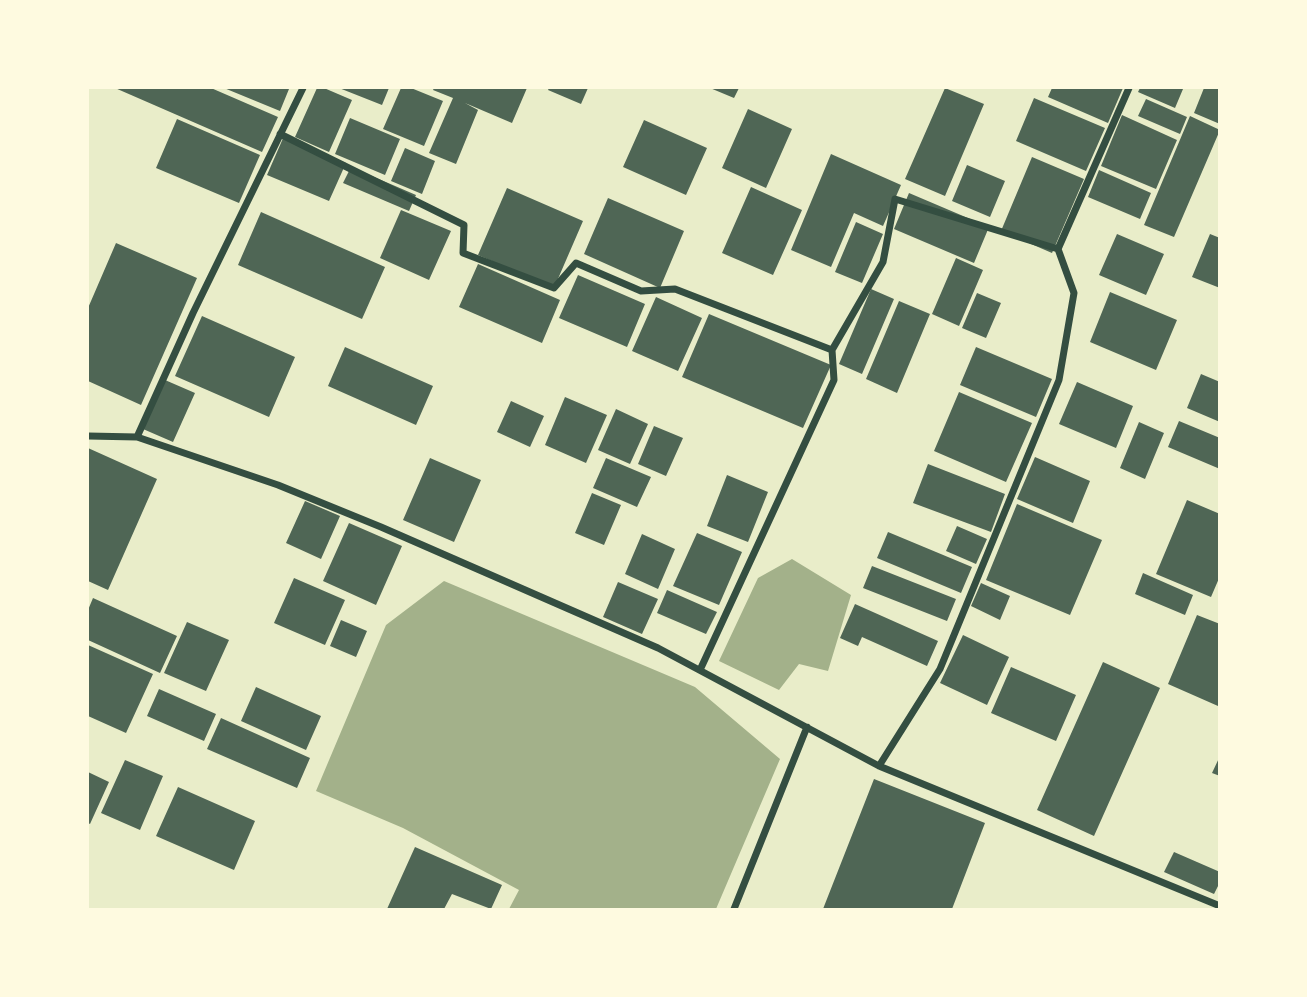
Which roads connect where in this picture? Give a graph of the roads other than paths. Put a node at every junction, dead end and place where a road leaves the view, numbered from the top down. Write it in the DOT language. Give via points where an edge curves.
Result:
graph roads {
  1 [pos="303,88"];
  2 [pos="1129,88"];
  3 [pos="280,134"];
  4 [pos="1058,249"];
  5 [pos="832,350"];
  6 [pos="88,436"];
  7 [pos="137,437"];
  8 [pos="700,670"];
  9 [pos="807,727"];
  10 [pos="880,766"];
  11 [pos="1220,906"];
  12 [pos="734,909"];
  1 -- 3 [label="street"];
  2 -- 4 [label="street"];
  3 -- 5 [label="street" via="464,225 463,253 554,288 576,263 641,290 675,289"];
  3 -- 7 [label="street"];
  4 -- 5 [label="street" via="895,199 883,262"];
  4 -- 10 [label="street" via="1074,293 1059,380 940,669"];
  5 -- 8 [label="street" via="834,380"];
  6 -- 7 [label="street"];
  7 -- 8 [label="street" via="278,485 382,527"];
  8 -- 9 [label="street"];
  9 -- 10 [label="street"];
  9 -- 12 [label="street"];
  10 -- 11 [label="street"];
}
